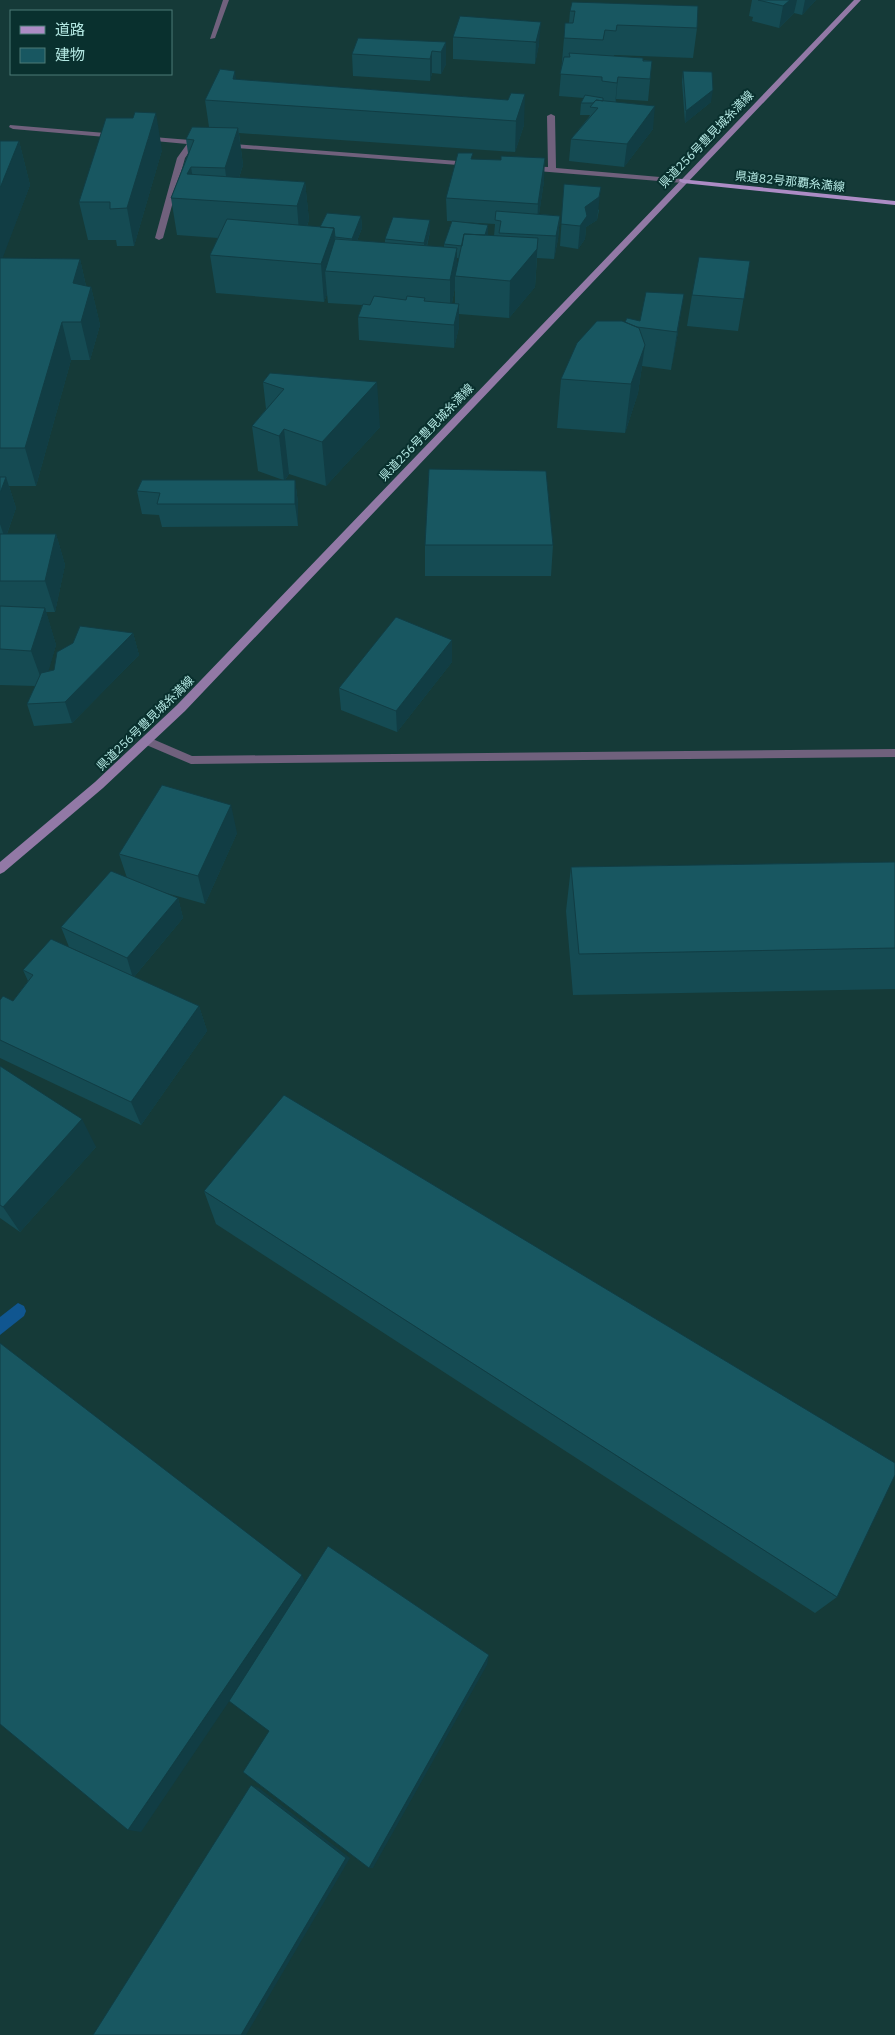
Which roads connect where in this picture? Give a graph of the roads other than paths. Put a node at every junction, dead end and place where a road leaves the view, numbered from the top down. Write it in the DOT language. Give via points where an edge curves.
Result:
graph roads {
  1 [pos="226,0"];
  2 [pos="858,0"];
  3 [pos="212,38"];
  4 [pos="551,116"];
  5 [pos="13,127"];
  6 [pos="123,136"];
  7 [pos="133,137"];
  8 [pos="192,142"];
  9 [pos="484,165"];
  10 [pos="523,168"];
  11 [pos="552,170"];
  12 [pos="683,181"];
  13 [pos="895,203"];
  14 [pos="159,238"];
  15 [pos="148,741"];
  16 [pos="895,752"];
  17 [pos="0,869"];
  1 -- 3 [label="street"];
  2 -- 12 [label="main road, 県道256号豊見城糸満線"];
  4 -- 11 [label="street"];
  5 -- 6 [label="street"];
  7 -- 8 [label="street"];
  8 -- 9 [label="street"];
  8 -- 14 [label="street" via="181,158"];
  10 -- 11 [label="street"];
  11 -- 12 [label="street"];
  12 -- 13 [label="main road, 県道82号那覇糸満線"];
  12 -- 15 [label="main road, 県道256号豊見城糸満線"];
  15 -- 16 [label="street" via="191,760"];
  15 -- 17 [label="main road, 県道256号豊見城糸満線"];
}
